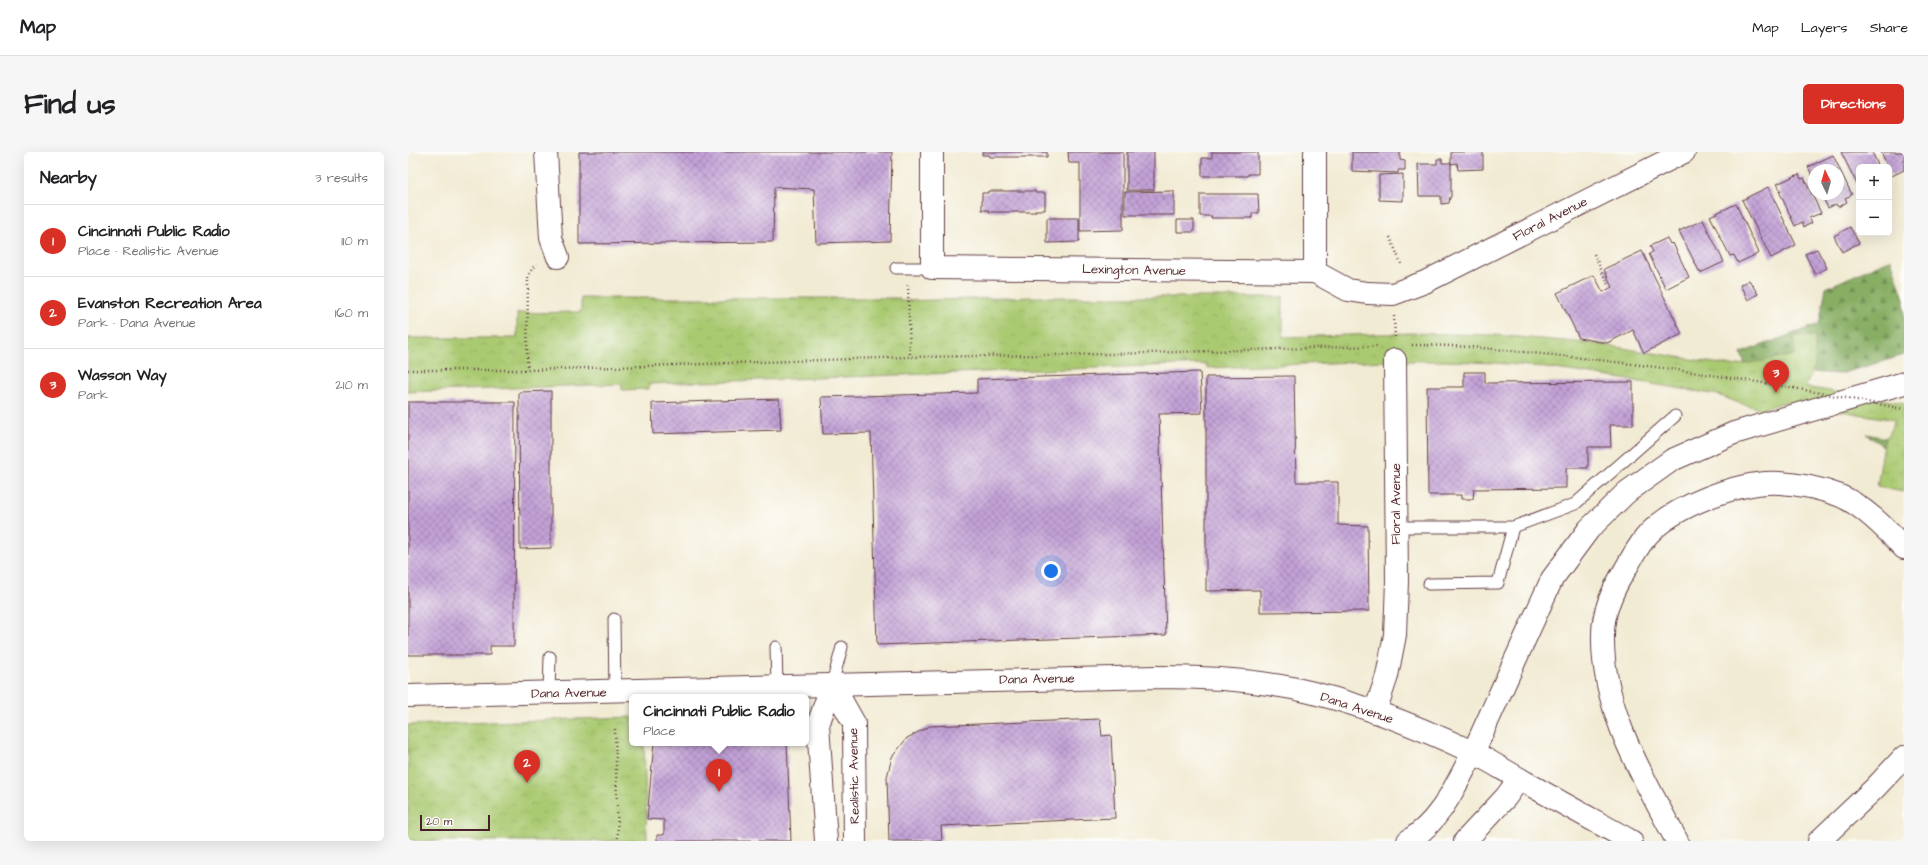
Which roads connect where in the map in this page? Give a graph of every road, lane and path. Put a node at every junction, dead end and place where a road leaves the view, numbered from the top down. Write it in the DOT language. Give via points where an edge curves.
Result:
graph roads {
  1 [pos="546,152"];
  2 [pos="932,152"];
  3 [pos="1314,152"];
  4 [pos="1684,152"];
  5 [pos="1390,237"];
  6 [pos="1594,254"];
  7 [pos="558,257"];
  8 [pos="1402,266"];
  9 [pos="902,268"];
  10 [pos="932,268"];
  11 [pos="1315,272"];
  12 [pos="1608,285"];
  13 [pos="1367,293"];
  14 [pos="1393,294"];
  15 [pos="1395,353"];
  16 [pos="910,357"];
  17 [pos="408,370"];
  18 [pos="527,370"];
  19 [pos="1904,383"];
  20 [pos="1904,409"];
  21 [pos="1675,416"];
  22 [pos="1396,527"];
  23 [pos="1513,527"];
  24 [pos="1904,548"];
  25 [pos="1428,584"];
  26 [pos="614,619"];
  27 [pos="776,647"];
  28 [pos="842,647"];
  29 [pos="550,657"];
  30 [pos="832,684"];
  31 [pos="777,686"];
  32 [pos="615,692"];
  33 [pos="549,693"];
  34 [pos="408,696"];
  35 [pos="1375,712"];
  36 [pos="615,729"];
  37 [pos="1473,753"];
  38 [pos="1904,757"];
  39 [pos="1519,779"];
  40 [pos="618,841"];
  41 [pos="826,841"];
  42 [pos="855,841"];
  43 [pos="1408,841"];
  44 [pos="1465,841"];
  45 [pos="1631,841"];
  46 [pos="1676,841"];
  47 [pos="1818,841"];
  1 -- 7 [label="main road" via="551,238"];
  2 -- 10 [label="main road"];
  3 -- 11 [label="main road"];
  4 -- 14 [label="main road, Floral Avenue" via="1425,282"];
  5 -- 8 [label="path"];
  6 -- 12 [label="path"];
  7 -- 18 [label="path" via="534,266 528,276"];
  9 -- 10 [label="lane, Lexington Avenue"];
  9 -- 16 [label="path"];
  10 -- 11 [label="main road, Lexington Avenue"];
  11 -- 13 [label="main road, Lexington Avenue" via="1348,290"];
  13 -- 14 [label="main road, Floral Avenue"];
  14 -- 15 [label="path"];
  15 -- 16 [label="path"];
  15 -- 20 [label="path, bridge" via="1452,345 1567,356 1711,374"];
  15 -- 22 [label="main road, Floral Avenue"];
  16 -- 18 [label="path"];
  17 -- 18 [label="path"];
  19 -- 37 [label="main road" via="1734,432 1672,460 1627,492 1589,529 1552,579"];
  21 -- 23 [label="lane" via="1575,504"];
  22 -- 23 [label="lane"];
  22 -- 35 [label="main road, Floral Avenue" via="1395,635 1387,676"];
  23 -- 25 [label="lane" via="1498,583"];
  24 -- 46 [label="main road" via="1885,529 1839,495 1780,483 1749,485 1719,493 1687,506 1646,537 1617,583 1608,605 1603,633 1605,671 1618,719 1638,768"];
  26 -- 32 [label="lane"];
  27 -- 31 [label="lane"];
  28 -- 30 [label="lane"];
  29 -- 33 [label="lane"];
  30 -- 31 [label="main road, Dana Avenue"];
  30 -- 35 [label="main road, Dana Avenue" via="1187,677 1291,688"];
  30 -- 41 [label="main road" via="818,725"];
  30 -- 42 [label="main road, Realistic Avenue" via="854,723"];
  31 -- 32 [label="main road, Dana Avenue"];
  32 -- 33 [label="main road, Dana Avenue"];
  33 -- 34 [label="main road, Dana Avenue"];
  35 -- 37 [label="main road, Dana Avenue"];
  36 -- 40 [label="path"];
  37 -- 39 [label="main road, Dana Avenue"];
  37 -- 43 [label="main road" via="1439,814 1418,835"];
  38 -- 47 [label="main road"];
  39 -- 44 [label="main road" via="1506,798"];
  39 -- 45 [label="main road, Dana Avenue"];
}
